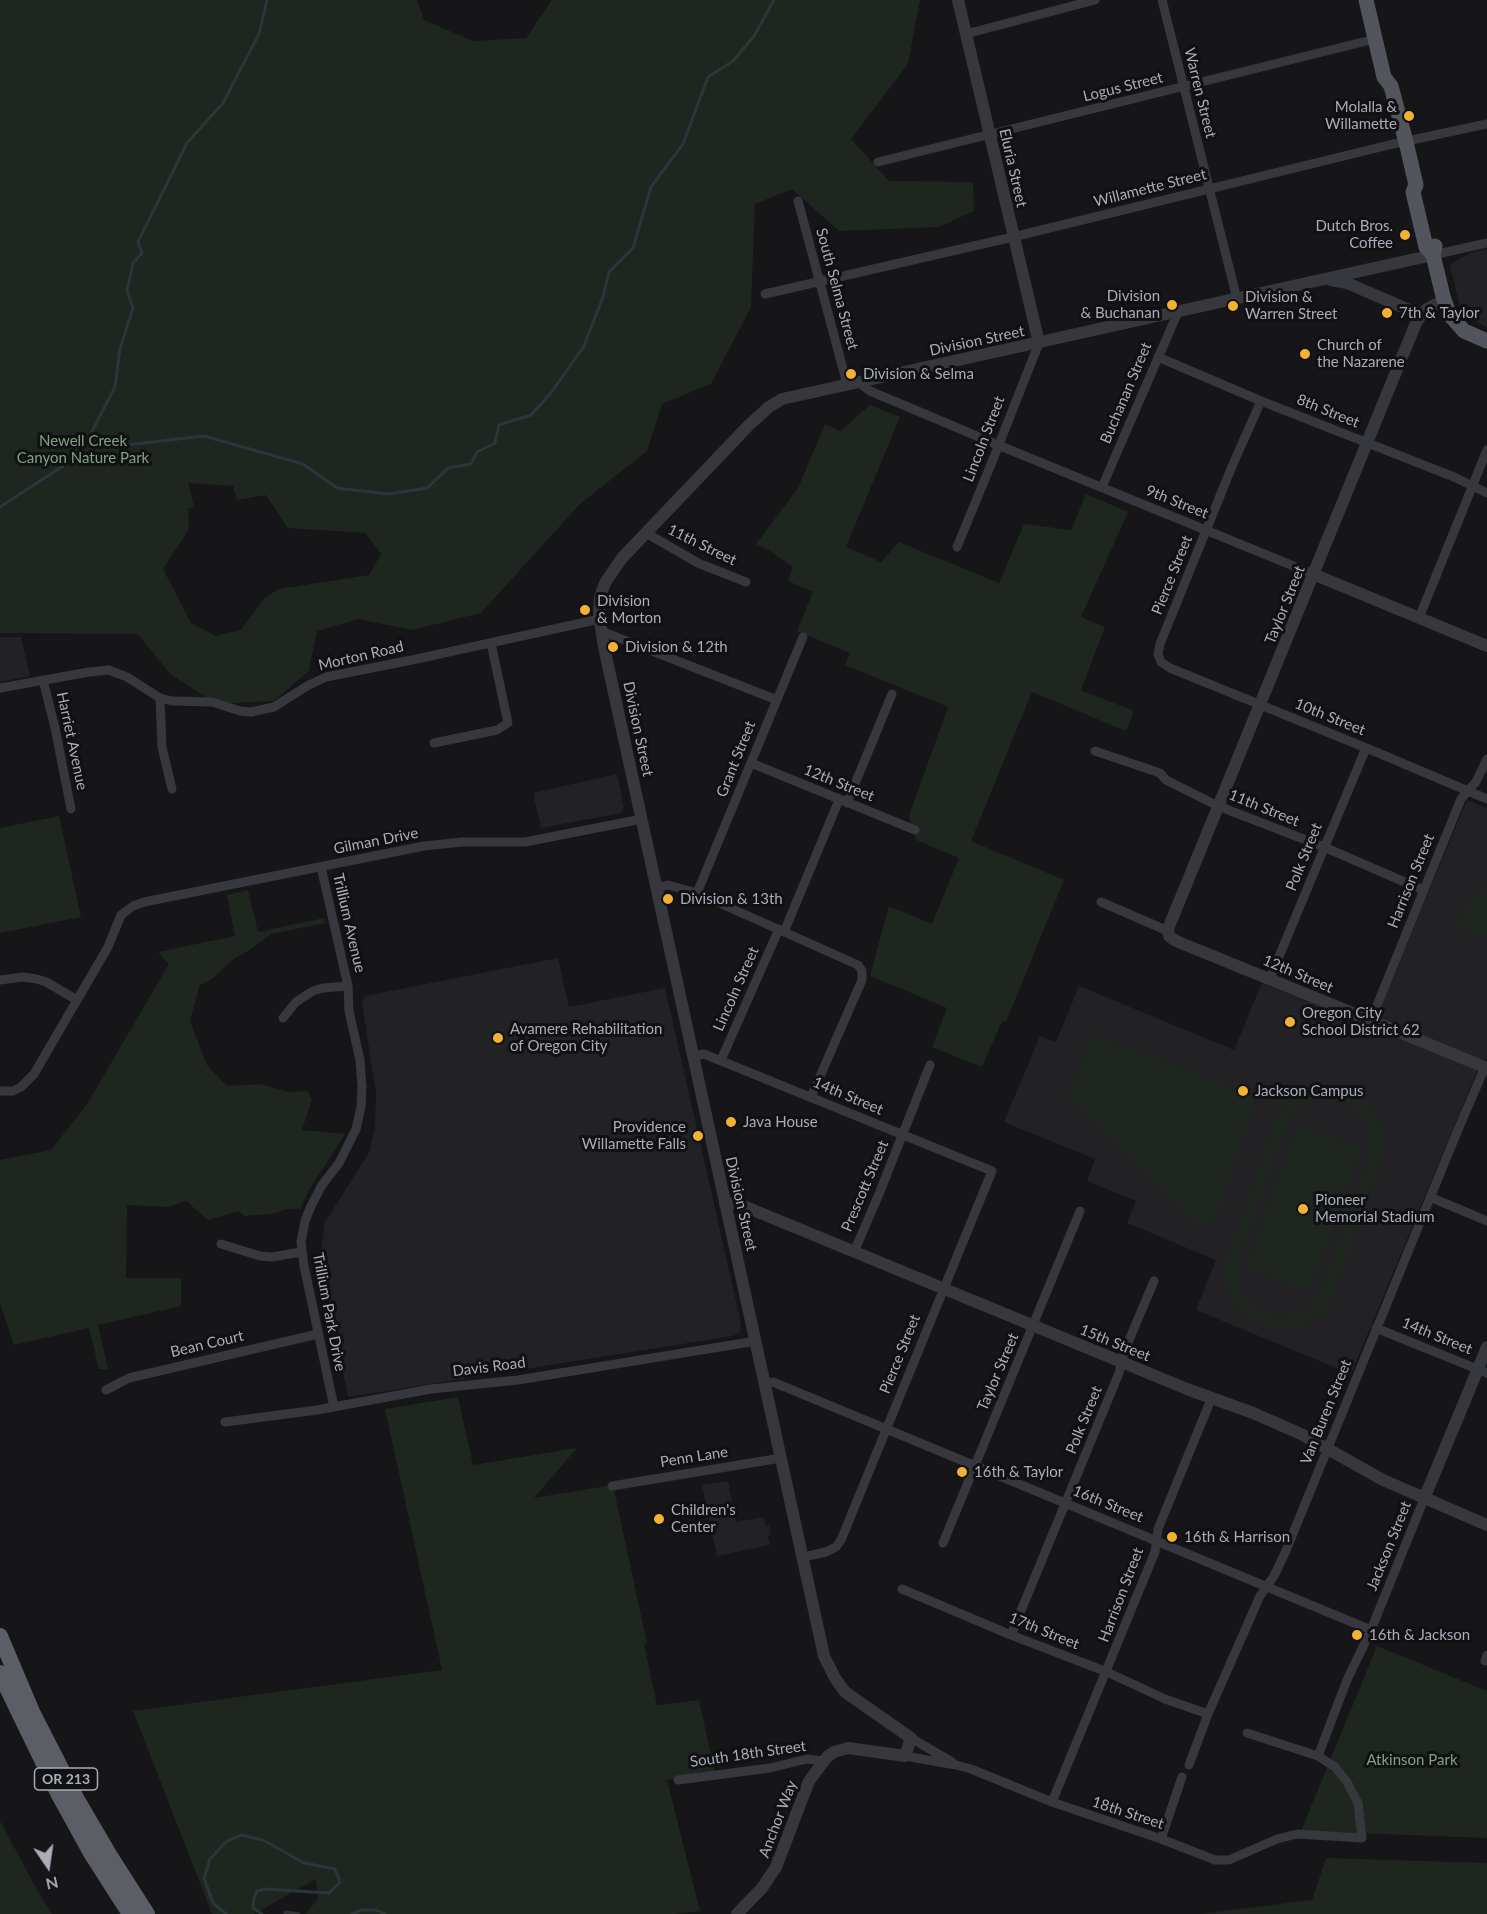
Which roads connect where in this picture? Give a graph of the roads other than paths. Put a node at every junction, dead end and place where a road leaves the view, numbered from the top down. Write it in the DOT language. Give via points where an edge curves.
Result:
graph roads {
  1 [pos="958,0"];
  2 [pos="1095,0"];
  3 [pos="1162,0"];
  4 [pos="1366,0"];
  5 [pos="1376,0"];
  6 [pos="966,34"];
  7 [pos="1375,39"];
  8 [pos="1391,86"];
  9 [pos="1183,87"];
  10 [pos="1487,124"];
  11 [pos="989,135"];
  12 [pos="1406,142"];
  13 [pos="878,162"];
  14 [pos="1209,189"];
  15 [pos="798,201"];
  16 [pos="1013,237"];
  17 [pos="1487,243"];
  18 [pos="1433,255"];
  19 [pos="1324,280"];
  20 [pos="819,281"];
  21 [pos="765,294"];
  22 [pos="1237,298"];
  23 [pos="1444,300"];
  24 [pos="1178,312"];
  25 [pos="1421,315"];
  26 [pos="1487,341"];
  27 [pos="1039,343"];
  28 [pos="1158,357"];
  29 [pos="852,383"];
  30 [pos="1261,400"];
  31 [pos="1367,443"];
  32 [pos="998,445"];
  33 [pos="1487,450"];
  34 [pos="1102,487"];
  35 [pos="1473,487"];
  36 [pos="1487,493"];
  37 [pos="1206,530"];
  38 [pos="646,532"];
  39 [pos="957,547"];
  40 [pos="1313,574"];
  41 [pos="746,582"];
  42 [pos="1419,618"];
  43 [pos="600,625"];
  44 [pos="803,637"];
  45 [pos="491,643"];
  46 [pos="1487,646"];
  47 [pos="1161,662"];
  48 [pos="43,680"];
  49 [pos="0,688"];
  50 [pos="892,694"];
  51 [pos="160,698"];
  52 [pos="777,700"];
  53 [pos="1261,705"];
  54 [pos="434,742"];
  55 [pos="1366,748"];
  56 [pos="1095,751"];
  57 [pos="1487,759"];
  58 [pos="751,764"];
  59 [pos="172,789"];
  60 [pos="1468,791"];
  61 [pos="1487,799"];
  62 [pos="843,801"];
  63 [pos="1218,806"];
  64 [pos="71,809"];
  65 [pos="642,819"];
  66 [pos="915,830"];
  67 [pos="1324,847"];
  68 [pos="321,867"];
  69 [pos="657,888"];
  70 [pos="1423,890"];
  71 [pos="697,893"];
  72 [pos="1101,902"];
  73 [pos="782,931"];
  74 [pos="1168,932"];
  75 [pos="1270,978"];
  76 [pos="0,980"];
  77 [pos="348,986"];
  78 [pos="77,1000"];
  79 [pos="283,1018"];
  80 [pos="1371,1020"];
  81 [pos="693,1056"];
  82 [pos="721,1060"];
  83 [pos="930,1065"];
  84 [pos="1486,1068"];
  85 [pos="0,1091"];
  86 [pos="811,1097"];
  87 [pos="903,1135"];
  88 [pos="992,1171"];
  89 [pos="1430,1197"];
  90 [pos="725,1204"];
  91 [pos="1080,1211"];
  92 [pos="1487,1221"];
  93 [pos="221,1244"];
  94 [pos="301,1252"];
  95 [pos="854,1252"];
  96 [pos="1154,1281"];
  97 [pos="943,1288"];
  98 [pos="1034,1326"];
  99 [pos="1376,1328"];
  100 [pos="318,1334"];
  101 [pos="756,1341"];
  102 [pos="1487,1347"];
  103 [pos="1122,1362"];
  104 [pos="1482,1371"];
  105 [pos="766,1383"];
  106 [pos="106,1390"];
  107 [pos="1212,1397"];
  108 [pos="334,1407"];
  109 [pos="225,1422"];
  110 [pos="886,1429"];
  111 [pos="1328,1449"];
  112 [pos="781,1458"];
  113 [pos="975,1465"];
  114 [pos="612,1486"];
  115 [pos="1424,1499"];
  116 [pos="1066,1503"];
  117 [pos="1487,1525"];
  118 [pos="1157,1540"];
  119 [pos="942,1543"];
  120 [pos="803,1557"];
  121 [pos="1266,1586"];
  122 [pos="902,1589"];
  123 [pos="1371,1630"];
  124 [pos="1011,1635"];
  125 [pos="0,1636"];
  126 [pos="0,1672"];
  127 [pos="1107,1672"];
  128 [pos="845,1692"];
  129 [pos="1208,1714"];
  130 [pos="1247,1733"];
  131 [pos="912,1738"];
  132 [pos="905,1756"];
  133 [pos="1318,1756"];
  134 [pos="823,1761"];
  135 [pos="956,1765"];
  136 [pos="1189,1765"];
  137 [pos="1182,1777"];
  138 [pos="678,1780"];
  139 [pos="1052,1802"];
  140 [pos="1161,1839"];
  141 [pos="130,1914"];
  142 [pos="147,1914"];
  143 [pos="737,1914"];
  1 -- 6 [label="street, Eluria Street"];
  2 -- 6 [label="street"];
  3 -- 9 [label="street, Warren Street"];
  4 -- 7 [label="main road"];
  5 -- 8 [label="main road" via="1394,74"];
  6 -- 11 [label="street, Eluria Street"];
  7 -- 8 [label="main road" via="1384,76"];
  7 -- 9 [label="street, Logus Street"];
  8 -- 12 [label="main road"];
  9 -- 11 [label="street, Logus Street"];
  9 -- 14 [label="street, Warren Street"];
  10 -- 12 [label="street, Willamette Street"];
  11 -- 13 [label="street, Logus Street"];
  11 -- 16 [label="street, Eluria Street"];
  12 -- 14 [label="street, Willamette Street"];
  12 -- 18 [label="main road" via="1426,248"];
  14 -- 16 [label="street, Willamette Street"];
  14 -- 22 [label="street, Warren Street"];
  15 -- 20 [label="street, South Selma Street"];
  16 -- 20 [label="street, Willamette Street"];
  16 -- 27 [label="street, Eluria Street"];
  17 -- 18 [label="street, Division Street"];
  18 -- 19 [label="street, Division Street"];
  18 -- 23 [label="main road"];
  19 -- 22 [label="street, Division Street"];
  19 -- 25 [label="street" via="1347,283"];
  20 -- 21 [label="street, Willamette Street"];
  20 -- 29 [label="street, South Selma Street"];
  22 -- 24 [label="street, Division Street"];
  23 -- 25 [label="street"];
  23 -- 26 [label="main road" via="1458,325"];
  24 -- 27 [label="street, Division Street"];
  24 -- 28 [label="street, Buchanan Street"];
  25 -- 31 [label="street, Taylor Street"];
  27 -- 29 [label="street, Division Street"];
  27 -- 32 [label="street, Lincoln Street"];
  28 -- 30 [label="street, 8th Street"];
  28 -- 34 [label="street, Buchanan Street"];
  29 -- 32 [label="street, 9th Street"];
  29 -- 38 [label="street, Division Street" via="775,402"];
  30 -- 31 [label="street, 8th Street"];
  30 -- 37 [label="street, Pierce Street"];
  31 -- 35 [label="street, 8th Street"];
  31 -- 40 [label="street, Taylor Street"];
  32 -- 34 [label="street, 9th Street"];
  32 -- 39 [label="street, Lincoln Street"];
  33 -- 35 [label="street"];
  34 -- 37 [label="street, 9th Street"];
  35 -- 36 [label="street, 8th Street"];
  35 -- 42 [label="street"];
  37 -- 40 [label="street, 9th Street"];
  37 -- 47 [label="street, Pierce Street" via="1160,644"];
  38 -- 41 [label="street, 11th Street" via="698,563"];
  38 -- 43 [label="street, Division Street" via="607,578 600,597"];
  40 -- 42 [label="street, 9th Street"];
  40 -- 53 [label="street, Taylor Street"];
  42 -- 46 [label="street, 9th Street"];
  43 -- 45 [label="street, Morton Road"];
  43 -- 52 [label="street"];
  43 -- 65 [label="street, Division Street"];
  44 -- 52 [label="street, Grant Street"];
  45 -- 51 [label="street, Morton Road" via="326,677 262,710 240,711 212,702"];
  45 -- 54 [label="street" via="508,723 497,730"];
  47 -- 53 [label="street, 10th Street"];
  48 -- 49 [label="street, Morton Road"];
  48 -- 51 [label="street, Morton Road" via="113,670"];
  48 -- 64 [label="street, Harriet Avenue"];
  50 -- 62 [label="street, Lincoln Street"];
  51 -- 59 [label="street" via="162,747"];
  52 -- 58 [label="street, Grant Street"];
  53 -- 55 [label="street, 10th Street"];
  53 -- 63 [label="street, Taylor Street"];
  55 -- 60 [label="street, 10th Street"];
  55 -- 67 [label="street, Polk Street"];
  56 -- 63 [label="street, 11th Street" via="1160,773 1166,780"];
  57 -- 60 [label="street, Harrison Street"];
  58 -- 62 [label="street, 12th Street"];
  58 -- 71 [label="street, Grant Street"];
  60 -- 61 [label="street, 10th Street"];
  60 -- 70 [label="street, Harrison Street" via="1461,799"];
  62 -- 66 [label="street, 12th Street"];
  62 -- 73 [label="street, Lincoln Street"];
  63 -- 67 [label="street, 11th Street"];
  63 -- 74 [label="street, Taylor Street"];
  65 -- 68 [label="street, Gilman Drive" via="525,842 443,843"];
  65 -- 69 [label="street, Division Street"];
  67 -- 70 [label="street, 11th Street"];
  67 -- 75 [label="street, Polk Street"];
  68 -- 77 [label="street, Trillium Avenue"];
  68 -- 78 [label="street, Gilman Drive" via="144,902 121,915 108,947"];
  69 -- 71 [label="street" via="668,885"];
  69 -- 81 [label="street, Division Street"];
  70 -- 80 [label="street, Harrison Street"];
  71 -- 73 [label="street"];
  72 -- 74 [label="street, 12th Street"];
  73 -- 82 [label="street, Lincoln Street"];
  73 -- 86 [label="street" via="858,965 862,971 862,980"];
  74 -- 75 [label="street, 12th Street" via="1174,940"];
  75 -- 80 [label="street, 12th Street"];
  76 -- 78 [label="street" via="37,979"];
  77 -- 79 [label="street" via="313,992 296,1002"];
  77 -- 94 [label="street, Trillium Park Drive" via="350,1019 361,1068 360,1118 339,1162 311,1206"];
  78 -- 85 [label="street" via="28,1082 13,1091"];
  80 -- 84 [label="street, 12th Street"];
  81 -- 82 [label="street, 14th Street" via="704,1054"];
  81 -- 90 [label="street, Division Street"];
  82 -- 86 [label="street, 14th Street"];
  83 -- 87 [label="street, Prescott Street"];
  84 -- 89 [label="street, Van Buren Street"];
  86 -- 87 [label="street, 14th Street"];
  87 -- 88 [label="street, 14th Street"];
  87 -- 95 [label="street, Prescott Street"];
  88 -- 97 [label="street, Pierce Street"];
  89 -- 92 [label="street"];
  89 -- 99 [label="street, Van Buren Street"];
  90 -- 95 [label="street, 15th Street" via="741,1204"];
  90 -- 101 [label="street, Division Street"];
  91 -- 98 [label="street, Taylor Street"];
  93 -- 94 [label="street" via="260,1256"];
  94 -- 100 [label="street, Trillium Park Drive"];
  95 -- 97 [label="street, 15th Street"];
  96 -- 103 [label="street, Polk Street"];
  97 -- 98 [label="street, 15th Street"];
  97 -- 110 [label="street, Pierce Street"];
  98 -- 103 [label="street, 15th Street"];
  98 -- 113 [label="street, Taylor Street"];
  99 -- 104 [label="street, 14th Street"];
  99 -- 111 [label="street, Van Buren Street"];
  100 -- 106 [label="street, Bean Court" via="129,1378"];
  100 -- 108 [label="street, Trillium Park Drive"];
  101 -- 105 [label="street, Division Street"];
  101 -- 108 [label="street, Davis Road"];
  102 -- 104 [label="street, Jackson Street"];
  103 -- 107 [label="street, 15th Street"];
  103 -- 116 [label="street, Polk Street"];
  104 -- 115 [label="street, Jackson Street"];
  105 -- 110 [label="street, 16th Street" via="773,1382"];
  105 -- 112 [label="street, Division Street"];
  107 -- 111 [label="street, 15th Street"];
  107 -- 118 [label="street, Harrison Street" via="1158,1529"];
  108 -- 109 [label="street, Davis Road"];
  110 -- 113 [label="street, 16th Street"];
  110 -- 120 [label="street, Pierce Street" via="841,1540 826,1552"];
  111 -- 115 [label="street, 15th Street"];
  111 -- 121 [label="street, Van Buren Street" via="1285,1553"];
  112 -- 114 [label="street, Penn Lane"];
  112 -- 120 [label="street, Division Street"];
  113 -- 116 [label="street, 16th Street"];
  113 -- 119 [label="street, Taylor Street"];
  115 -- 117 [label="street, 15th Street"];
  115 -- 123 [label="street, Jackson Street"];
  116 -- 118 [label="street, 16th Street"];
  116 -- 124 [label="street, Polk Street"];
  118 -- 121 [label="street, 16th Street"];
  118 -- 127 [label="street, Harrison Street"];
  120 -- 128 [label="street, Division Street" via="824,1656"];
  121 -- 123 [label="street, 16th Street"];
  121 -- 129 [label="street, Van Buren Street"];
  122 -- 124 [label="street, 17th Street"];
  123 -- 133 [label="street, Jackson Street"];
  124 -- 127 [label="street, 17th Street"];
  125 -- 142 [label="highway, OR 213" via="33,1714 76,1798"];
  126 -- 141 [label="highway, OR 213" via="58,1795"];
  127 -- 129 [label="street, 17th Street"];
  127 -- 139 [label="street, Harrison Street"];
  128 -- 131 [label="street, 18th Street"];
  129 -- 136 [label="street, Van Buren Street"];
  130 -- 133 [label="street"];
  131 -- 132 [label="street"];
  131 -- 135 [label="street, 18th Street"];
  132 -- 134 [label="street, 18th Street" via="848,1748"];
  132 -- 135 [label="street, 18th Street"];
  133 -- 140 [label="street, 18th Street" via="1335,1767 1347,1782 1358,1803 1362,1838 1291,1835 1229,1860 1215,1860"];
  134 -- 138 [label="street, South 18th Street" via="807,1759"];
  134 -- 143 [label="street, Anchor Way" via="806,1788 776,1867"];
  135 -- 139 [label="street, 18th Street"];
  137 -- 140 [label="street"];
  139 -- 140 [label="street, 18th Street"];
}
